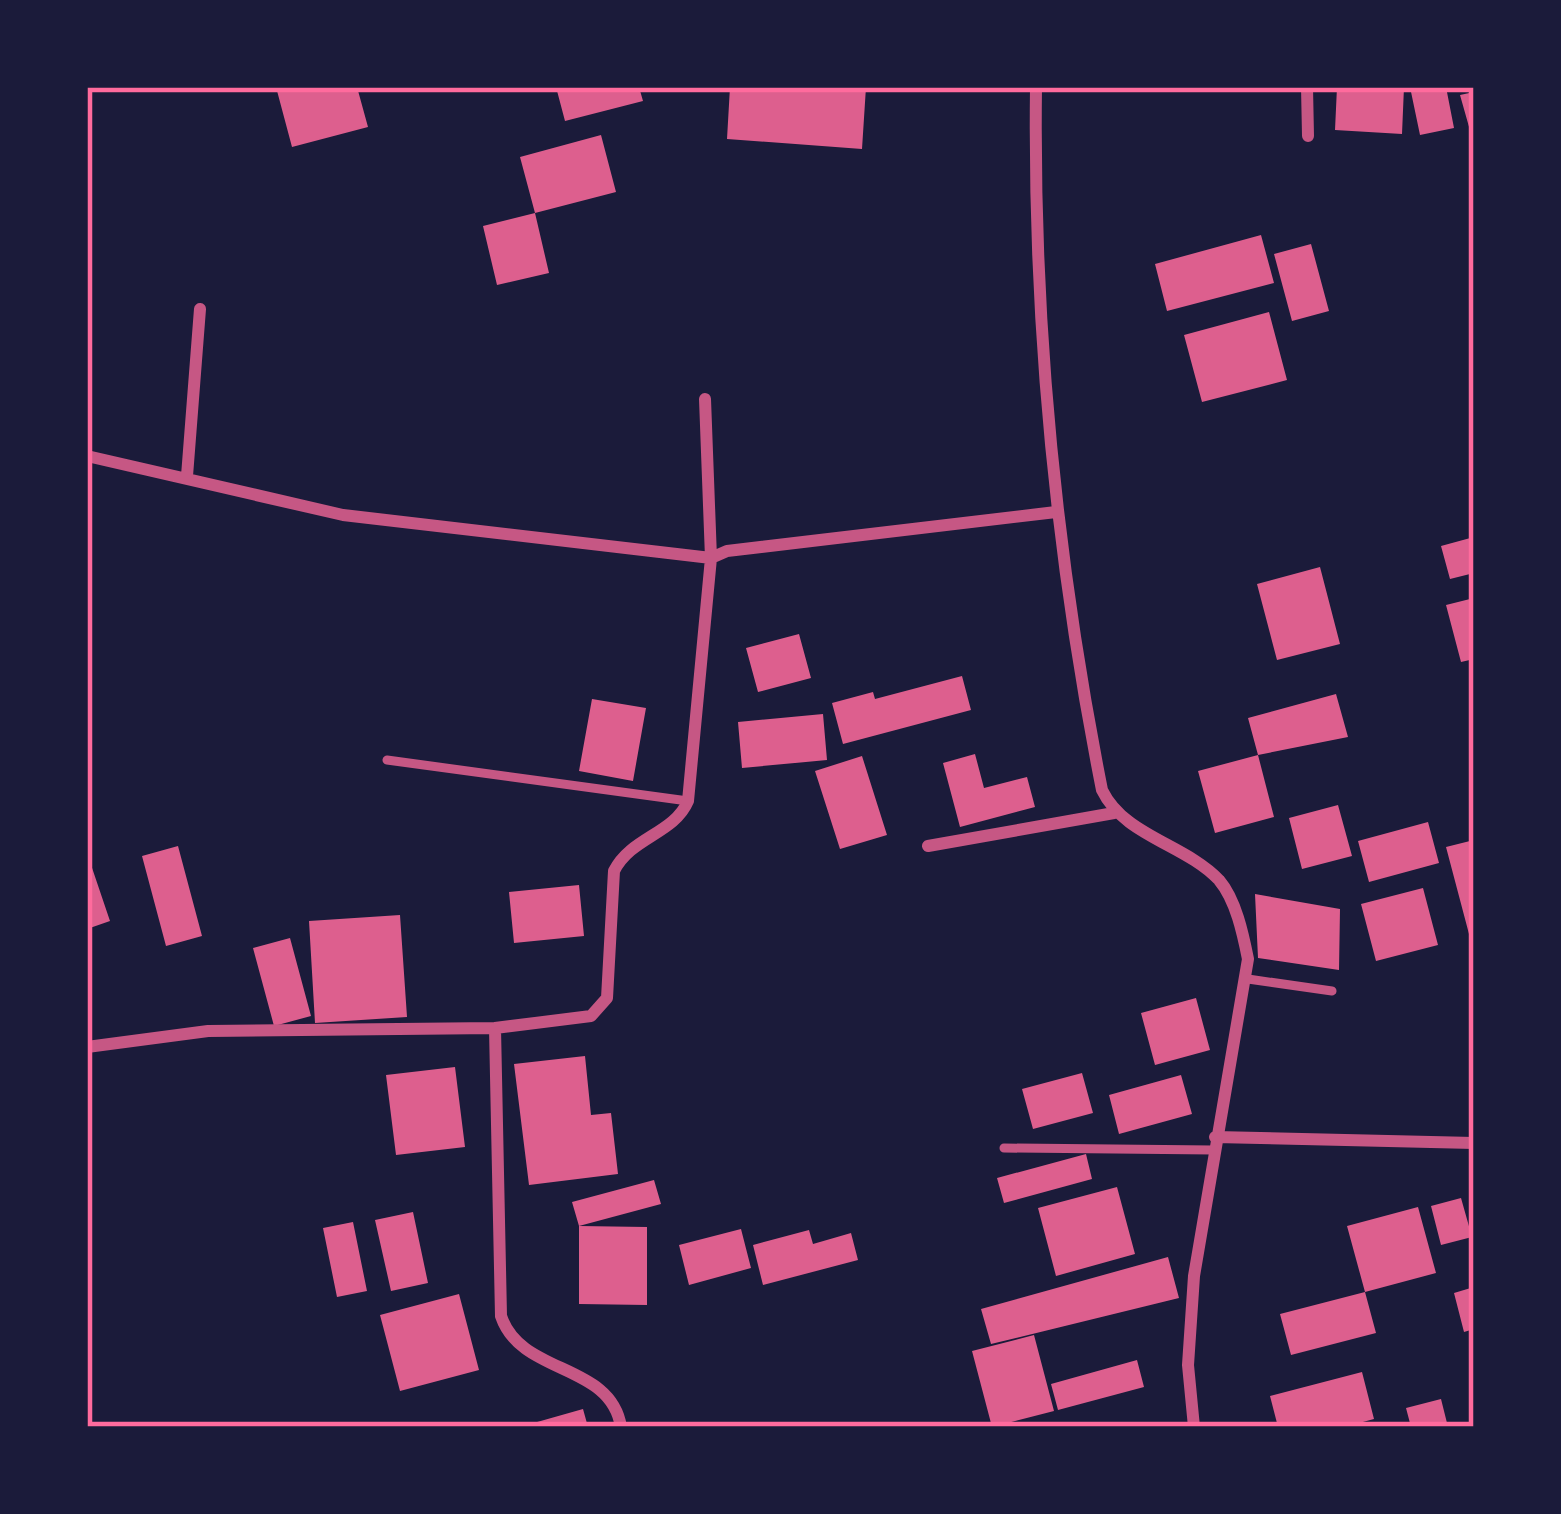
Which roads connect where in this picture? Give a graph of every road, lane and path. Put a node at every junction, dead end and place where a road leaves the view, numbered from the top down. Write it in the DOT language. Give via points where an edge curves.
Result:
graph roads {
  1 [pos="1036,87"];
  2 [pos="1307,87"];
  3 [pos="1308,136"];
  4 [pos="200,309"];
  5 [pos="705,399"];
  6 [pos="87,456"];
  7 [pos="187,476"];
  8 [pos="1056,512"];
  9 [pos="711,558"];
  10 [pos="387,760"];
  11 [pos="688,800"];
  12 [pos="1114,813"];
  13 [pos="928,846"];
  14 [pos="1248,979"];
  15 [pos="1333,992"];
  16 [pos="495,1028"];
  17 [pos="87,1047"];
  18 [pos="1474,1143"];
  19 [pos="1214,1144"];
  20 [pos="1004,1148"];
  21 [pos="621,1427"];
  22 [pos="1194,1427"];
  1 -- 8 [label="street" via="1034,232"];
  2 -- 3 [label="street"];
  4 -- 7 [label="street"];
  5 -- 9 [label="street"];
  6 -- 7 [label="street"];
  7 -- 9 [label="street" via="343,515"];
  8 -- 9 [label="street"];
  8 -- 12 [label="street" via="1085,707"];
  9 -- 11 [label="street"];
  10 -- 11 [label="lane"];
  11 -- 16 [label="street" via="670,824 623,853 614,871 601,1008 591,1016"];
  12 -- 13 [label="street"];
  12 -- 14 [label="street" via="1219,880 1244,936"];
  14 -- 15 [label="lane"];
  14 -- 19 [label="street"];
  16 -- 17 [label="street" via="208,1031"];
  16 -- 21 [label="street" via="501,1316 516,1346 603,1389 616,1402"];
  18 -- 19 [label="street"];
  19 -- 20 [label="lane"];
  19 -- 22 [label="street" via="1194,1276"];
}
